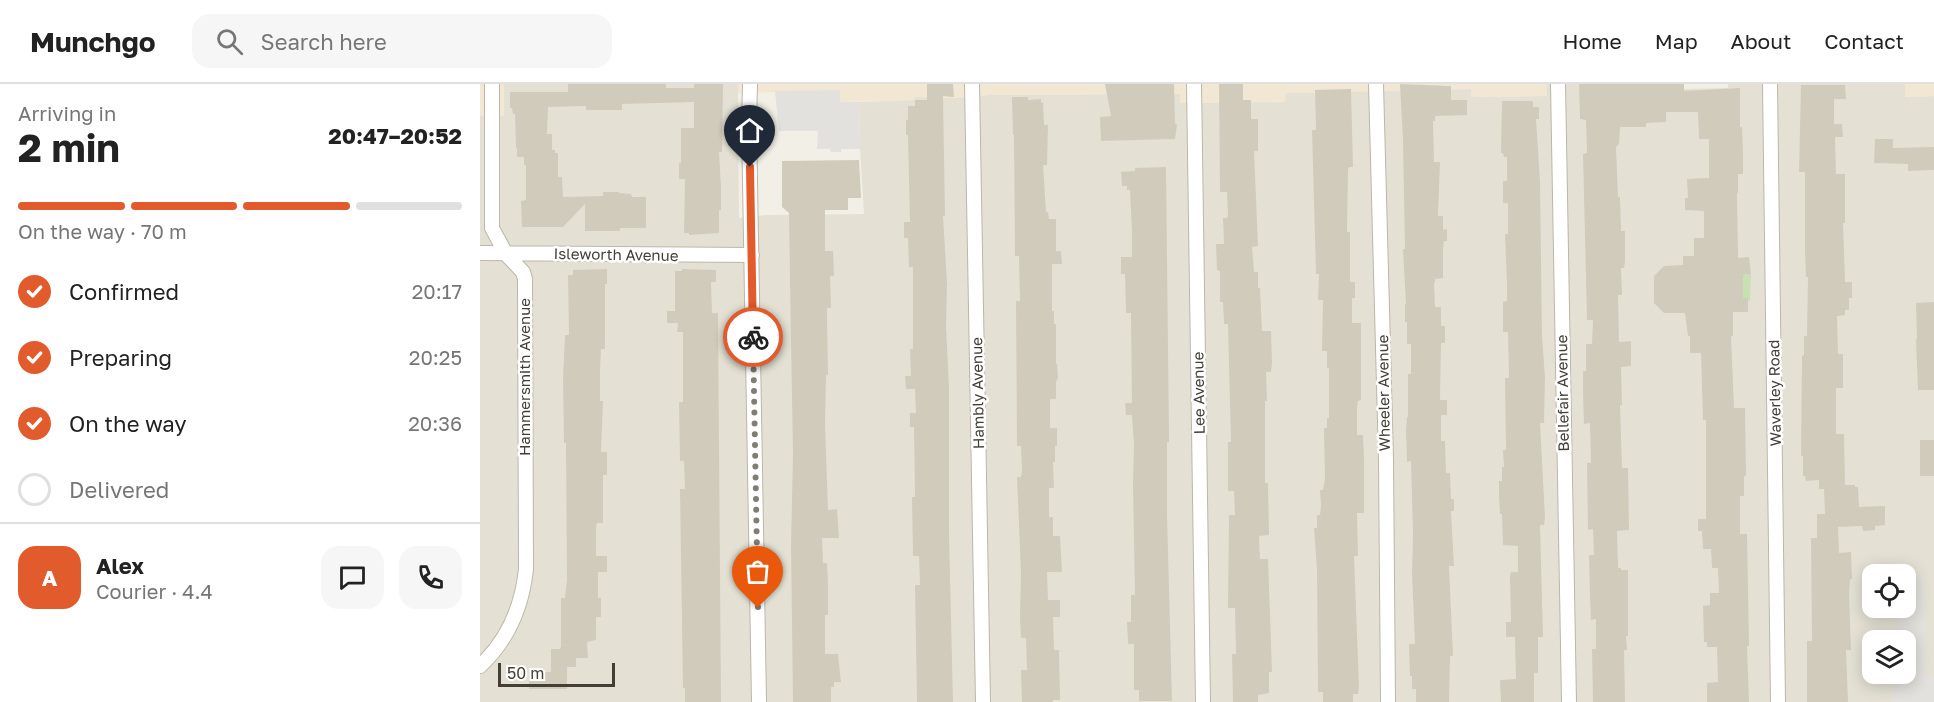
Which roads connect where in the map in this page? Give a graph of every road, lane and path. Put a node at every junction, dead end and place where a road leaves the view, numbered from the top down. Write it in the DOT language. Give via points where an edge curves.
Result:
graph roads {
  1 [pos="492,84"];
  2 [pos="750,84"];
  3 [pos="972,84"];
  4 [pos="1194,84"];
  5 [pos="1376,84"];
  6 [pos="1558,84"];
  7 [pos="1770,84"];
  8 [pos="480,253"];
  9 [pos="506,254"];
  10 [pos="752,255"];
  11 [pos="480,666"];
  12 [pos="759,702"];
  13 [pos="983,702"];
  14 [pos="1203,702"];
  15 [pos="1388,702"];
  16 [pos="1569,702"];
  17 [pos="1778,702"];
  1 -- 9 [label="street, Hammersmith Avenue" via="492,228"];
  2 -- 10 [label="street"];
  3 -- 13 [label="street, Hambly Avenue"];
  4 -- 14 [label="street, Lee Avenue"];
  5 -- 15 [label="street, Wheeler Avenue"];
  6 -- 16 [label="street, Bellefair Avenue"];
  7 -- 17 [label="street, Waverley Road"];
  8 -- 9 [label="street, Isleworth Avenue"];
  9 -- 10 [label="street, Isleworth Avenue"];
  9 -- 11 [label="street, Hammersmith Avenue" via="525,279 526,569 513,622"];
  10 -- 12 [label="street"];
}
